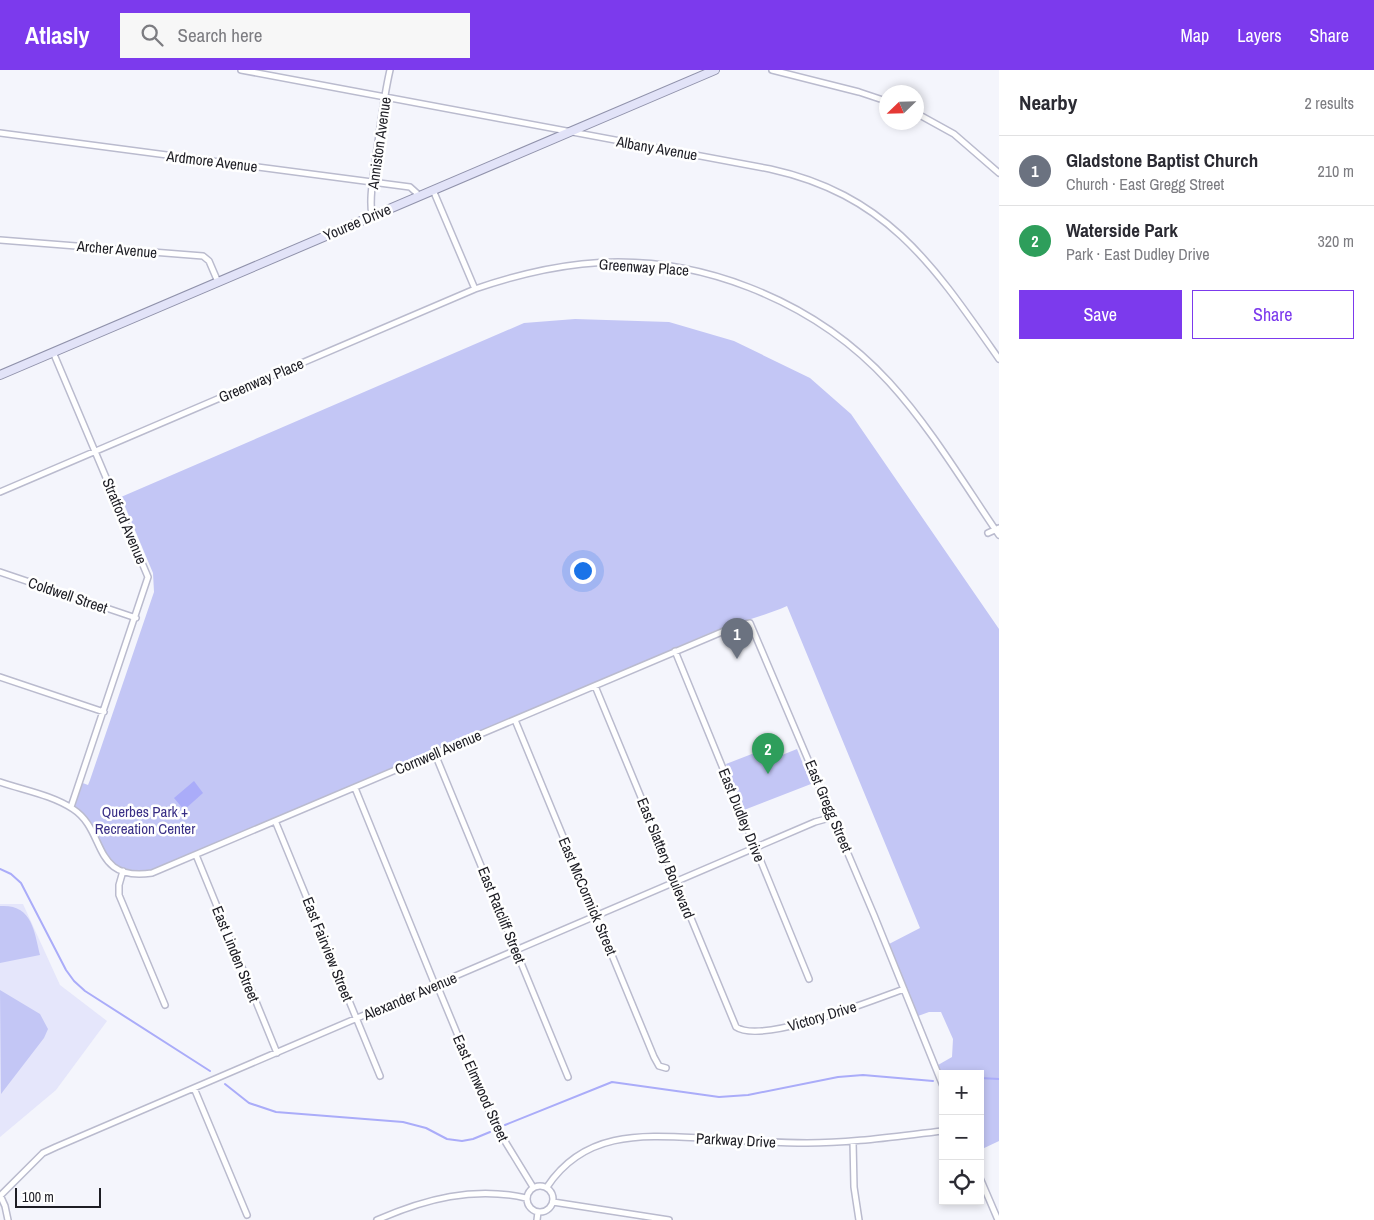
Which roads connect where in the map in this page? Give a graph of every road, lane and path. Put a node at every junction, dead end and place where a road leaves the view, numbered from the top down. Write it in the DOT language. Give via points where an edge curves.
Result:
graph roads {
  1 [pos="242,70"];
  2 [pos="390,70"];
  3 [pos="715,70"];
  4 [pos="772,70"];
  5 [pos="385,97"];
  6 [pos="879,99"];
  7 [pos="924,117"];
  8 [pos="0,133"];
  9 [pos="568,133"];
  10 [pos="999,173"];
  11 [pos="373,182"];
  12 [pos="433,190"];
  13 [pos="420,196"];
  14 [pos="372,216"];
  15 [pos="0,240"];
  16 [pos="218,282"];
  17 [pos="475,289"];
  18 [pos="53,352"];
  19 [pos="999,359"];
  20 [pos="0,375"];
  21 [pos="95,451"];
  22 [pos="0,492"];
  23 [pos="998,531"];
  24 [pos="988,533"];
  25 [pos="0,572"];
  26 [pos="136,618"];
  27 [pos="752,625"];
  28 [pos="675,652"];
  29 [pos="0,677"];
  30 [pos="595,686"];
  31 [pos="104,712"];
  32 [pos="515,720"];
  33 [pos="435,754"];
  34 [pos="0,782"];
  35 [pos="354,788"];
  36 [pos="71,807"];
  37 [pos="833,817"];
  38 [pos="276,823"];
  39 [pos="756,849"];
  40 [pos="196,855"];
  41 [pos="123,871"];
  42 [pos="676,883"];
  43 [pos="597,917"];
  44 [pos="517,951"];
  45 [pos="809,979"];
  46 [pos="436,985"];
  47 [pos="904,989"];
  48 [pos="165,1005"];
  49 [pos="357,1019"];
  50 [pos="739,1029"];
  51 [pos="277,1053"];
  52 [pos="666,1068"];
  53 [pos="380,1076"];
  54 [pos="939,1076"];
  55 [pos="568,1077"];
  56 [pos="194,1088"];
  57 [pos="939,1131"];
  58 [pos="853,1141"];
  59 [pos="533,1187"];
  60 [pos="547,1187"];
  61 [pos="984,1187"];
  62 [pos="0,1196"];
  63 [pos="526,1198"];
  64 [pos="553,1202"];
  65 [pos="538,1212"];
  66 [pos="247,1215"];
  67 [pos="8,1220"];
  68 [pos="376,1220"];
  69 [pos="537,1220"];
  70 [pos="669,1220"];
  71 [pos="859,1220"];
  72 [pos="998,1220"];
  1 -- 5 [label="street, Albany Avenue"];
  2 -- 5 [label="street, Anniston Avenue"];
  3 -- 9 [label="main road, Youree Drive"];
  4 -- 6 [label="street"];
  5 -- 9 [label="street, Albany Avenue"];
  5 -- 11 [label="street, Anniston Avenue"];
  7 -- 10 [label="street" via="954,134"];
  8 -- 11 [label="street, Ardmore Avenue"];
  9 -- 12 [label="main road, Youree Drive"];
  9 -- 19 [label="street, Albany Avenue" via="770,169 835,191 889,224 924,257"];
  11 -- 13 [label="street, Ardmore Avenue" via="410,187"];
  11 -- 14 [label="street, Anniston Avenue"];
  12 -- 13 [label="main road, Youree Drive"];
  12 -- 17 [label="street"];
  13 -- 14 [label="main road, Youree Drive"];
  14 -- 16 [label="main road, Youree Drive"];
  15 -- 16 [label="street, Archer Avenue" via="203,256 209,261"];
  16 -- 18 [label="main road, Youree Drive"];
  17 -- 21 [label="street, Greenway Place"];
  17 -- 23 [label="street, Greenway Place" via="548,268 626,263 701,272 771,297 837,336 888,381 921,421"];
  18 -- 20 [label="main road, Youree Drive"];
  18 -- 21 [label="street, Stratford Avenue"];
  21 -- 22 [label="street, Greenway Place"];
  21 -- 26 [label="street, Stratford Avenue" via="148,577"];
  23 -- 24 [label="street"];
  25 -- 26 [label="street, Coldwell Street"];
  26 -- 31 [label="street, Stratford Avenue"];
  27 -- 28 [label="street, Cornwell Avenue" via="743,623"];
  27 -- 37 [label="street, East Gregg Street"];
  28 -- 30 [label="street, Cornwell Avenue"];
  28 -- 39 [label="street, East Dudley Drive"];
  29 -- 31 [label="street"];
  30 -- 32 [label="street, Cornwell Avenue"];
  30 -- 42 [label="street, East Slattery Boulevard"];
  31 -- 36 [label="street, Stratford Avenue"];
  32 -- 33 [label="street, Cornwell Avenue"];
  32 -- 43 [label="street, East McCormick Street"];
  33 -- 35 [label="street, Cornwell Avenue"];
  33 -- 44 [label="street, East Ratcliff Street"];
  34 -- 36 [label="street"];
  35 -- 38 [label="street, Cornwell Avenue"];
  35 -- 46 [label="street, East Elmwood Street"];
  36 -- 41 [label="street" via="86,823 101,853"];
  37 -- 39 [label="street, Alexander Avenue"];
  37 -- 47 [label="street, East Gregg Street"];
  38 -- 40 [label="street, Cornwell Avenue"];
  38 -- 49 [label="street, East Fairview Street"];
  39 -- 42 [label="street, Alexander Avenue"];
  39 -- 45 [label="street, East Dudley Drive"];
  40 -- 41 [label="street, Cornwell Avenue" via="152,873 138,875"];
  40 -- 51 [label="street, East Linden Street"];
  41 -- 48 [label="street" via="118,885 119,895"];
  42 -- 43 [label="street, Alexander Avenue"];
  42 -- 50 [label="street, East Slattery Boulevard"];
  43 -- 44 [label="street, Alexander Avenue"];
  43 -- 52 [label="street, East McCormick Street" via="654,1057 659,1066"];
  44 -- 46 [label="street, Alexander Avenue"];
  44 -- 55 [label="street, East Ratcliff Street"];
  46 -- 49 [label="street, Alexander Avenue"];
  46 -- 59 [label="street, East Elmwood Street" via="495,1125"];
  47 -- 50 [label="street, Victory Drive" via="794,1026"];
  47 -- 54 [label="street, East Gregg Street"];
  49 -- 51 [label="street, Alexander Avenue"];
  49 -- 53 [label="street, East Fairview Street"];
  51 -- 56 [label="street, Alexander Avenue"];
  56 -- 62 [label="street, Alexander Avenue" via="48,1150"];
  56 -- 66 [label="street"];
  57 -- 58 [label="street, Parkway Drive"];
  58 -- 60 [label="street, Parkway Drive" via="808,1143 669,1136 628,1138 597,1146 575,1157 557,1172"];
  58 -- 71 [label="street"];
  59 -- 60 [label="street"];
  59 -- 63 [label="street"];
  60 -- 64 [label="street"];
  61 -- 72 [label="street"];
  62 -- 67 [label="street"];
  63 -- 65 [label="street" via="530,1209"];
  63 -- 68 [label="street" via="502,1193 465,1194 416,1204"];
  64 -- 65 [label="street" via="548,1209"];
  64 -- 70 [label="street"];
  65 -- 69 [label="street"];
}
